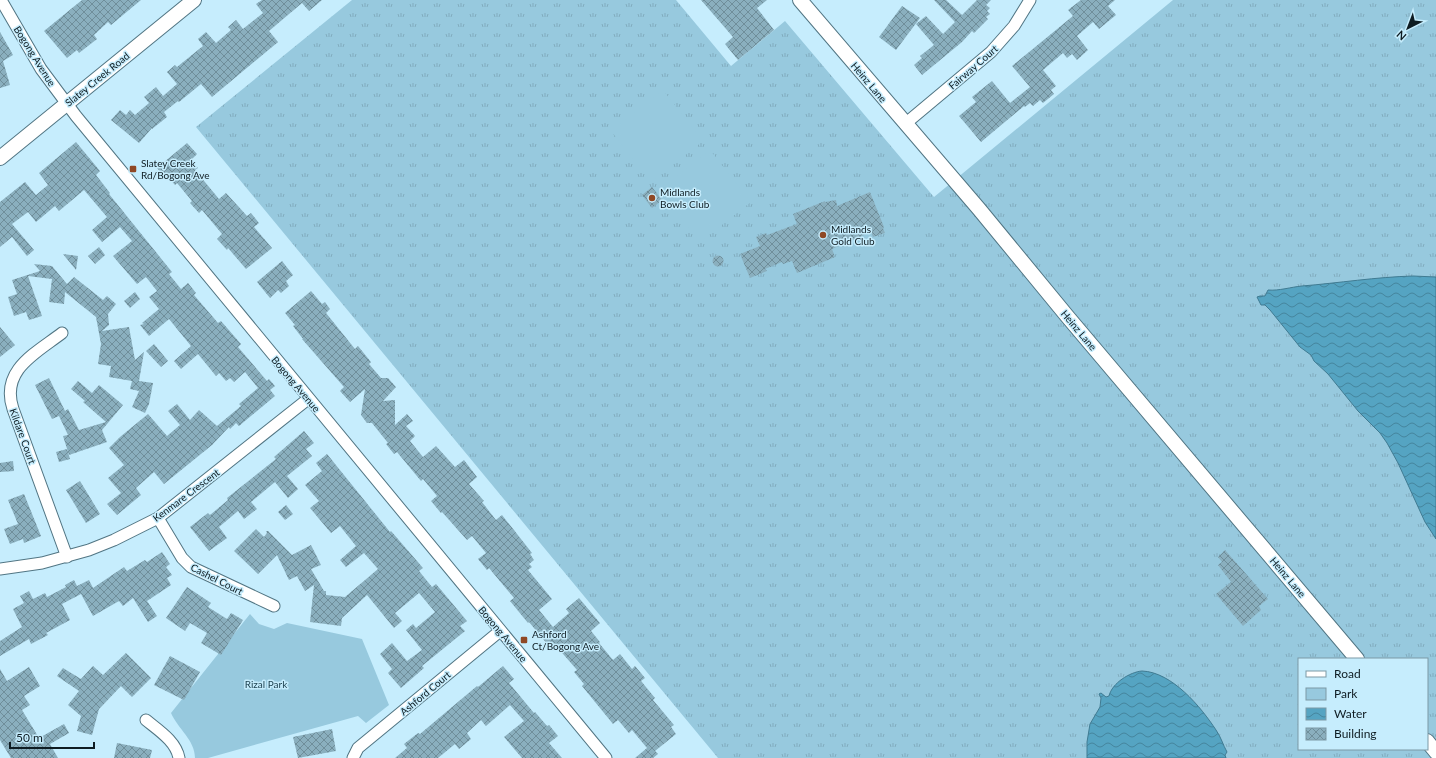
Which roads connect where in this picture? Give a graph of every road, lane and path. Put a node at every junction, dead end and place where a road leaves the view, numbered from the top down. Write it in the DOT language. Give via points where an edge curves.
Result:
graph roads {
  1 [pos="1,0"];
  2 [pos="194,0"];
  3 [pos="800,0"];
  4 [pos="1027,1"];
  5 [pos="66,104"];
  6 [pos="904,124"];
  7 [pos="0,158"];
  8 [pos="62,333"];
  9 [pos="308,398"];
  10 [pos="158,518"];
  11 [pos="67,557"];
  12 [pos="0,569"];
  13 [pos="274,606"];
  14 [pos="500,631"];
  15 [pos="1356,658"];
  16 [pos="146,720"];
  17 [pos="1428,742"];
  18 [pos="1436,752"];
  19 [pos="179,758"];
  20 [pos="352,758"];
  21 [pos="606,758"];
  1 -- 5 [label="street, Bogong Avenue" via="41,69"];
  2 -- 5 [label="street, Slatey Creek Road"];
  3 -- 6 [label="street, Heinz Lane"];
  4 -- 6 [label="street, Fairway Court" via="1014,26 991,52"];
  5 -- 7 [label="street, Slatey Creek Road"];
  5 -- 9 [label="street, Bogong Avenue"];
  6 -- 15 [label="street, Heinz Lane" via="979,209 1066,316"];
  8 -- 11 [label="street, Kildare Court" via="21,365 12,378 9,392"];
  9 -- 10 [label="street, Kenmare Crescent"];
  9 -- 14 [label="street, Bogong Avenue"];
  10 -- 11 [label="street, Kenmare Crescent" via="102,545"];
  10 -- 13 [label="street, Cashel Court" via="182,558 191,567"];
  11 -- 12 [label="street, Kenmare Crescent"];
  14 -- 20 [label="street, Ashford Court" via="358,748"];
  14 -- 21 [label="street, Bogong Avenue"];
  16 -- 19 [label="street" via="168,739"];
  17 -- 18 [label="street"];
}
